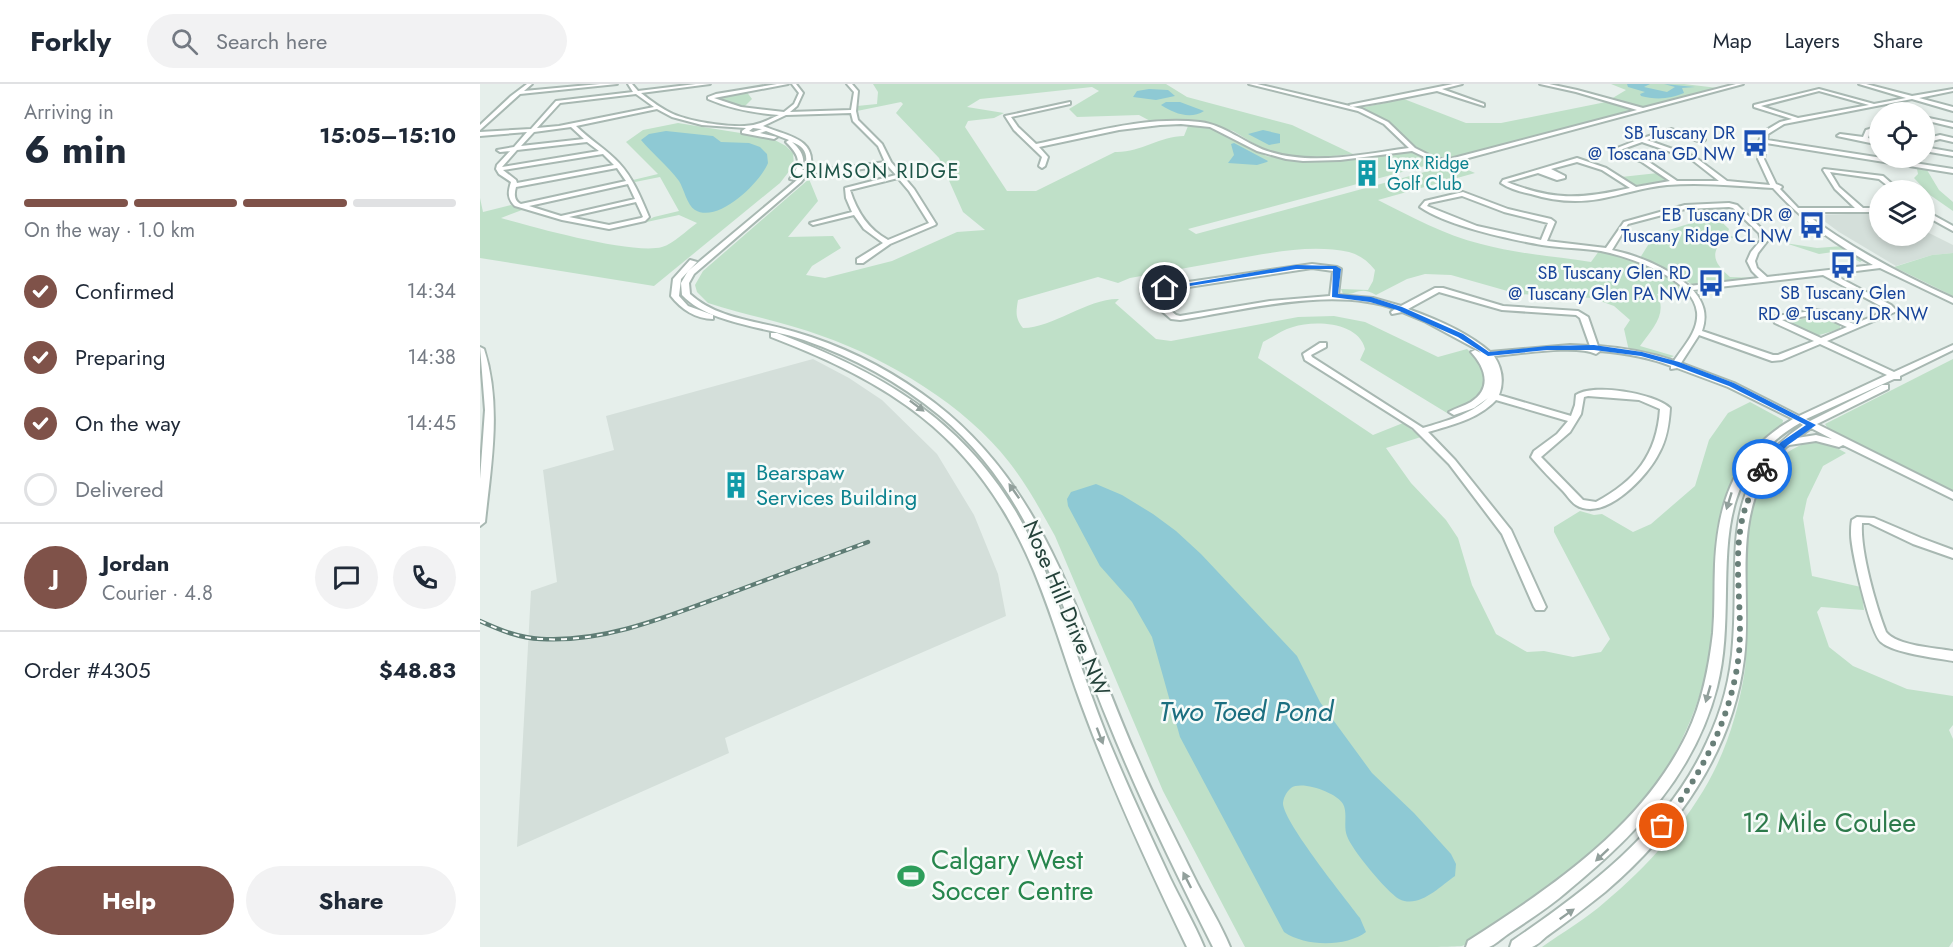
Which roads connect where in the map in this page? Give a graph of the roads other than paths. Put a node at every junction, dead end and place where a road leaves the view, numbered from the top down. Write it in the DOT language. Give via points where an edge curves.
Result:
graph roads {
  1 [pos="530,84"];
  2 [pos="615,84"];
  3 [pos="630,84"];
  4 [pos="708,84"];
  5 [pos="786,84"];
  6 [pos="794,84"];
  7 [pos="849,84"];
  8 [pos="1251,84"];
  9 [pos="1460,84"];
  10 [pos="1542,84"];
  11 [pos="1741,84"];
  12 [pos="1860,84"];
  13 [pos="738,85"];
  14 [pos="1437,89"];
  15 [pos="1953,90"];
  16 [pos="743,91"];
  17 [pos="518,93"];
  18 [pos="638,93"];
  19 [pos="1911,98"];
  20 [pos="1890,102"];
  21 [pos="1068,103"];
  22 [pos="1869,103"];
  23 [pos="1482,105"];
  24 [pos="1345,106"];
  25 [pos="1869,106"];
  26 [pos="657,108"];
  27 [pos="1953,109"];
  28 [pos="1645,110"];
  29 [pos="785,112"];
  30 [pos="853,114"];
  31 [pos="862,116"];
  32 [pos="1797,119"];
  33 [pos="770,121"];
  34 [pos="1935,121"];
  35 [pos="1953,125"];
  36 [pos="573,126"];
  37 [pos="480,128"];
  38 [pos="733,128"];
  39 [pos="765,128"];
  40 [pos="753,129"];
  41 [pos="532,131"];
  42 [pos="1869,131"];
  43 [pos="480,134"];
  44 [pos="1840,136"];
  45 [pos="1935,138"];
  46 [pos="1864,139"];
  47 [pos="587,140"];
  48 [pos="1642,140"];
  49 [pos="1702,140"];
  50 [pos="1869,140"];
  51 [pos="1953,140"];
  52 [pos="1764,141"];
  53 [pos="1036,146"];
  54 [pos="515,148"];
  55 [pos="1413,149"];
  56 [pos="500,150"];
  57 [pos="1869,151"];
  58 [pos="605,152"];
  59 [pos="1953,154"];
  60 [pos="1935,156"];
  61 [pos="1935,161"];
  62 [pos="888,163"];
  63 [pos="618,166"];
  64 [pos="1042,166"];
  65 [pos="499,170"];
  66 [pos="1953,170"];
  67 [pos="802,172"];
  68 [pos="900,176"];
  69 [pos="1887,180"];
  70 [pos="629,182"];
  71 [pos="1675,182"];
  72 [pos="1725,183"];
  73 [pos="514,185"];
  74 [pos="1777,187"];
  75 [pos="1634,188"];
  76 [pos="638,200"];
  77 [pos="522,207"];
  78 [pos="1800,210"];
  79 [pos="1862,211"];
  80 [pos="1869,211"];
  81 [pos="855,213"];
  82 [pos="562,218"];
  83 [pos="1935,218"];
  84 [pos="813,223"];
  85 [pos="1953,228"];
  86 [pos="1765,240"];
  87 [pos="1776,242"];
  88 [pos="888,243"];
  89 [pos="1543,243"];
  90 [pos="1608,251"];
  91 [pos="860,261"];
  92 [pos="1880,265"];
  93 [pos="1823,272"];
  94 [pos="1767,280"];
  95 [pos="1687,288"];
  96 [pos="1334,296"];
  97 [pos="1353,298"];
  98 [pos="1953,300"];
  99 [pos="1397,310"];
  100 [pos="1853,327"];
  101 [pos="1698,332"];
  102 [pos="1819,342"];
  103 [pos="1323,345"];
  104 [pos="1953,347"];
  105 [pos="480,350"];
  106 [pos="1595,350"];
  107 [pos="1953,354"];
  108 [pos="1486,357"];
  109 [pos="1675,365"];
  110 [pos="1895,377"];
  111 [pos="1488,397"];
  112 [pos="1780,409"];
  113 [pos="1821,409"];
  114 [pos="1798,421"];
  115 [pos="1571,423"];
  116 [pos="1810,427"];
  117 [pos="1419,429"];
  118 [pos="1784,443"];
  119 [pos="1839,444"];
  120 [pos="1953,496"];
  121 [pos="1953,502"];
  122 [pos="480,522"];
  123 [pos="1953,554"];
  124 [pos="1540,607"];
  125 [pos="1953,656"];
  126 [pos="1196,947"];
  127 [pos="1222,947"];
  128 [pos="1474,947"];
  129 [pos="1518,947"];
  1 -- 17 [label="street"];
  2 -- 17 [label="street"];
  3 -- 18 [label="street"];
  4 -- 18 [label="street"];
  5 -- 16 [label="street"];
  6 -- 29 [label="street" via="801,98"];
  7 -- 30 [label="street" via="856,92"];
  8 -- 24 [label="street"];
  9 -- 14 [label="street"];
  10 -- 28 [label="street"];
  11 -- 28 [label="street"];
  12 -- 19 [label="street"];
  13 -- 16 [label="street"];
  14 -- 23 [label="street"];
  14 -- 24 [label="street"];
  15 -- 19 [label="street"];
  16 -- 29 [label="street" via="710,98 739,109"];
  17 -- 37 [label="street"];
  18 -- 26 [label="street"];
  18 -- 41 [label="street" via="558,102"];
  19 -- 20 [label="street"];
  19 -- 27 [label="street"];
  21 -- 53 [label="street" via="1008,116 1016,132"];
  22 -- 32 [label="street" via="1819,90 1756,106"];
  24 -- 55 [label="street" via="1386,123"];
  25 -- 32 [label="street"];
  26 -- 36 [label="street"];
  26 -- 38 [label="street" via="698,124"];
  28 -- 55 [label="street" via="1446,162"];
  29 -- 30 [label="street"];
  29 -- 33 [label="street"];
  30 -- 31 [label="street"];
  30 -- 62 [label="street" via="880,145"];
  32 -- 52 [label="street" via="1769,131"];
  33 -- 39 [label="street"];
  33 -- 40 [label="street"];
  34 -- 35 [label="street"];
  36 -- 41 [label="street"];
  36 -- 47 [label="street"];
  38 -- 40 [label="street"];
  38 -- 40 [label="street" via="744,132"];
  39 -- 40 [label="street"];
  39 -- 67 [label="street" via="804,146 810,157"];
  40 -- 67 [label="street" via="793,145 800,152"];
  41 -- 43 [label="street"];
  41 -- 54 [label="street"];
  42 -- 46 [label="street"];
  44 -- 46 [label="street"];
  45 -- 51 [label="street"];
  46 -- 50 [label="street"];
  47 -- 54 [label="street"];
  47 -- 58 [label="street"];
  48 -- 49 [label="street" via="1671,131"];
  48 -- 71 [label="street" via="1615,150 1644,161"];
  48 -- 72 [label="street" via="1693,158"];
  52 -- 57 [label="street"];
  52 -- 74 [label="street" via="1767,164"];
  53 -- 55 [label="street" via="1150,124 1205,124 1228,131 1257,149 1289,158"];
  53 -- 64 [label="street" via="1045,157"];
  54 -- 56 [label="street"];
  54 -- 65 [label="street" via="500,162"];
  58 -- 63 [label="street"];
  58 -- 65 [label="street"];
  59 -- 60 [label="street"];
  61 -- 66 [label="street"];
  62 -- 67 [label="street"];
  62 -- 68 [label="street"];
  63 -- 70 [label="street"];
  63 -- 73 [label="street"];
  65 -- 73 [label="street" via="513,179"];
  67 -- 126 [label="street, Nose Hill Drive NW, one-way" via="682,272 674,285 675,296 680,304 697,314 802,344 868,374 927,414 980,467 1032,551 1108,755"];
  127 -- 67 [label="street, Nose Hill Drive NW, one-way" via="1133,766 1053,563 1024,507 996,468 951,420 883,372 811,340 701,308 686,295 685,283 691,273 799,181"];
  68 -- 81 [label="street" via="848,187"];
  68 -- 88 [label="street" via="933,224"];
  69 -- 79 [label="street" via="1826,170 1837,188"];
  70 -- 76 [label="street"];
  70 -- 77 [label="street"];
  71 -- 72 [label="street"];
  71 -- 75 [label="street"];
  72 -- 74 [label="street"];
  73 -- 77 [label="street" via="513,201"];
  74 -- 78 [label="street"];
  75 -- 75 [label="street" via="1568,199 1538,195 1504,183 1577,160 1604,169"];
  76 -- 82 [label="street"];
  76 -- 82 [label="street" via="646,217 636,222 612,227"];
  77 -- 82 [label="street"];
  78 -- 79 [label="street"];
  78 -- 92 [label="street"];
  79 -- 80 [label="street"];
  81 -- 84 [label="street"];
  81 -- 88 [label="street" via="872,233"];
  83 -- 85 [label="street"];
  86 -- 87 [label="street"];
  86 -- 90 [label="street" via="1762,232 1735,206 1702,205 1626,223"];
  86 -- 94 [label="street" via="1750,261 1752,268"];
  88 -- 91 [label="street"];
  89 -- 89 [label="street" via="1480,229 1423,207 1427,202 1463,194 1506,211 1549,220 1552,222"];
  89 -- 90 [label="street"];
  90 -- 95 [label="street" via="1653,266"];
  92 -- 93 [label="street"];
  92 -- 98 [label="street"];
  93 -- 94 [label="street"];
  93 -- 100 [label="street" via="1893,311"];
  94 -- 95 [label="street"];
  95 -- 101 [label="street" via="1701,309"];
  96 -- 96 [label="street" via="1180,318 1144,293 1312,266 1338,269"];
  96 -- 97 [label="street"];
  97 -- 99 [label="street"];
  97 -- 99 [label="street"];
  99 -- 106 [label="street" via="1443,290 1502,308 1578,314 1584,317"];
  99 -- 108 [label="street"];
  100 -- 102 [label="street"];
  100 -- 102 [label="street" via="1820,312 1779,318 1780,324"];
  101 -- 102 [label="street" via="1772,358"];
  101 -- 109 [label="street"];
  102 -- 110 [label="street"];
  103 -- 117 [label="street" via="1307,354 1308,358"];
  104 -- 110 [label="street"];
  105 -- 122 [label="street" via="487,365 489,438"];
  106 -- 108 [label="street"];
  106 -- 109 [label="street"];
  107 -- 110 [label="street"];
  108 -- 111 [label="street"];
  109 -- 112 [label="street" via="1720,380"];
  109 -- 114 [label="street"];
  110 -- 113 [label="street"];
  110 -- 116 [label="street"];
  111 -- 115 [label="street"];
  111 -- 117 [label="street"];
  112 -- 113 [label="street"];
  112 -- 114 [label="street"];
  113 -- 114 [label="street"];
  114 -- 116 [label="street"];
  114 -- 128 [label="street, one-way" via="1778,433 1751,459 1733,489 1723,530 1716,663 1702,714 1682,759 1638,820 1596,861 1552,896"];
  115 -- 115 [label="street" via="1580,395 1588,393 1630,396 1665,408 1661,441 1652,460 1625,489 1597,506 1581,503 1536,457"];
  116 -- 118 [label="street"];
  116 -- 119 [label="street"];
  116 -- 120 [label="street"];
  117 -- 124 [label="street" via="1470,483 1507,533"];
  118 -- 119 [label="street" via="1815,438"];
  129 -- 118 [label="street, one-way" via="1597,891 1641,850 1700,771 1722,724 1738,654 1743,516 1762,470"];
  119 -- 121 [label="street"];
  123 -- 125 [label="street" via="1870,520 1857,520 1856,535 1875,624 1882,637 1894,644"];
}
